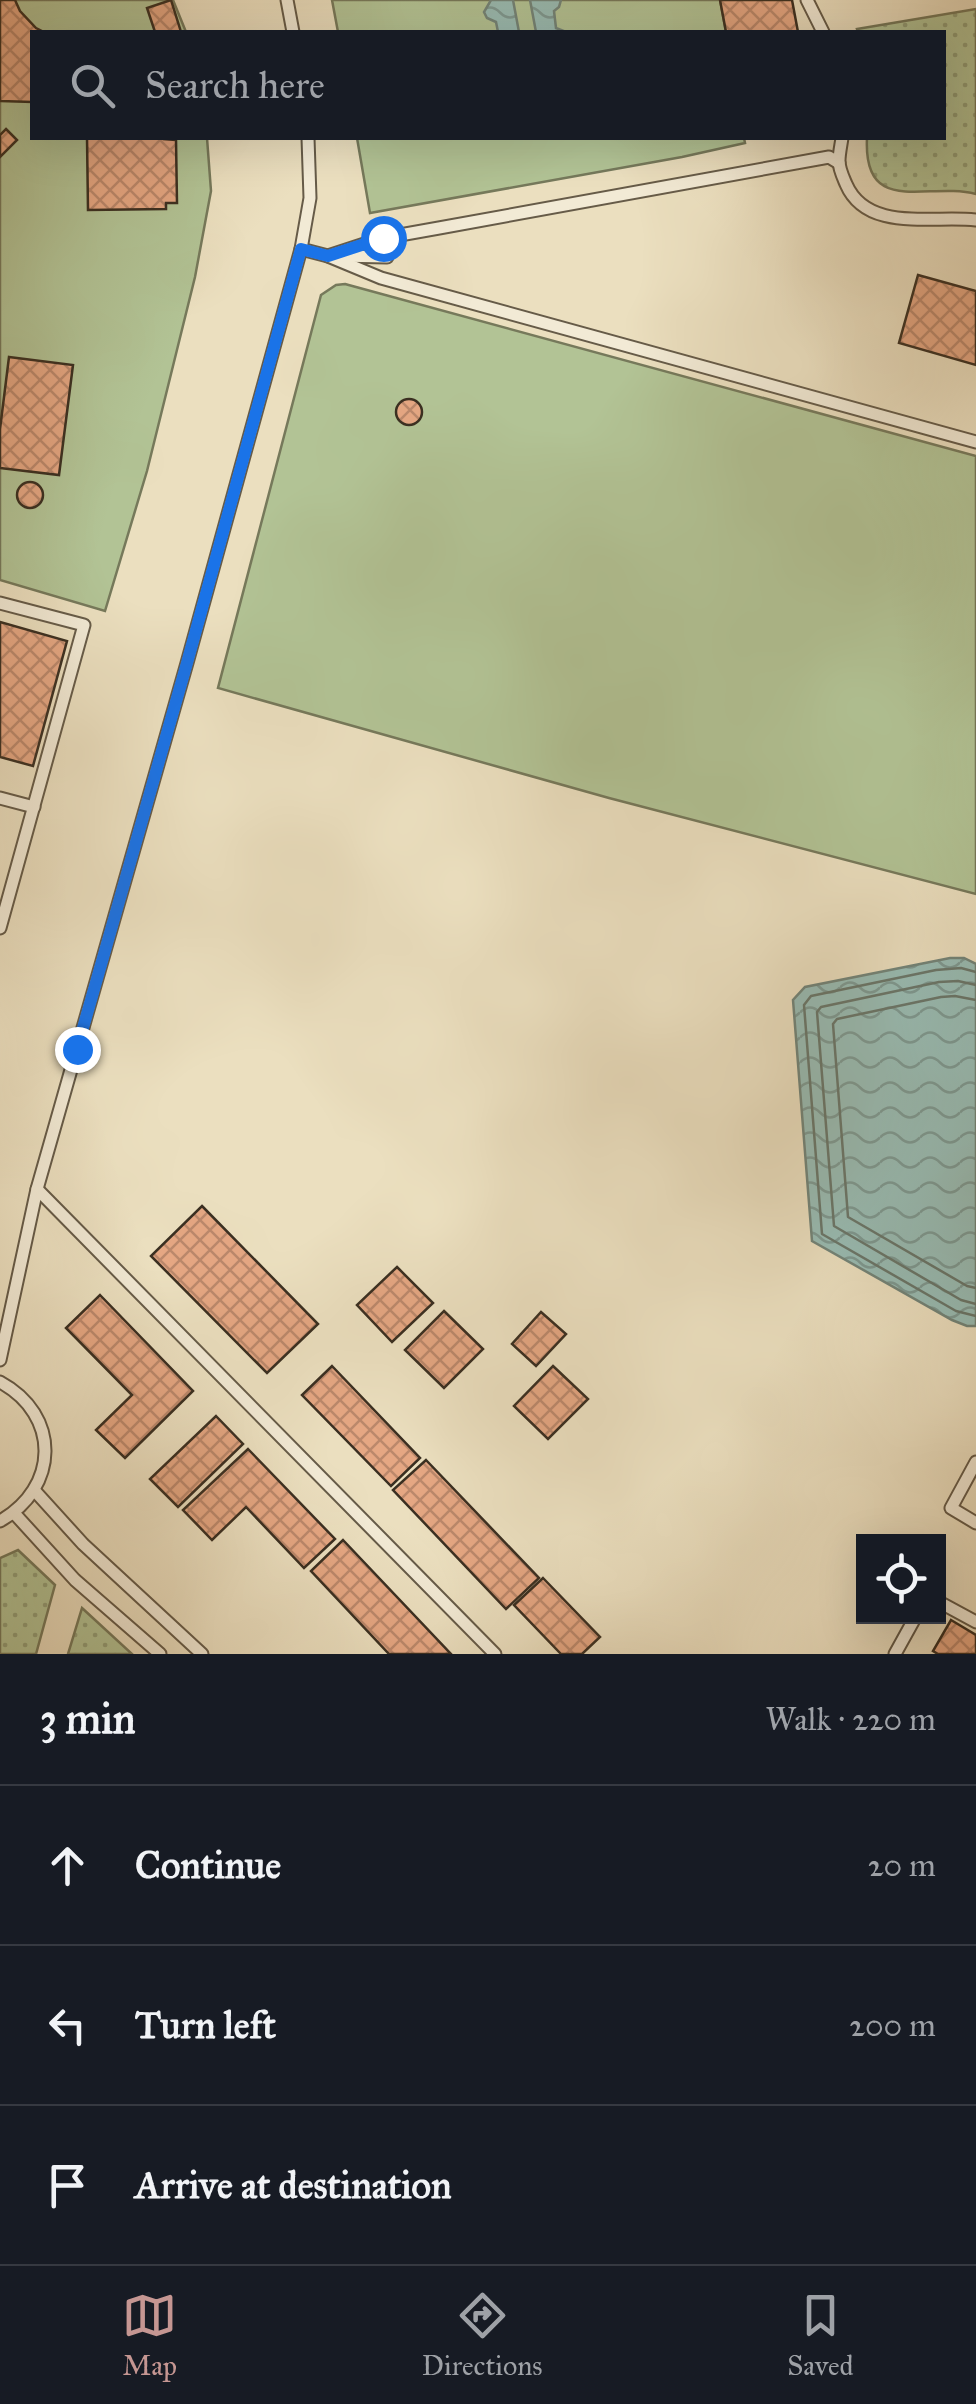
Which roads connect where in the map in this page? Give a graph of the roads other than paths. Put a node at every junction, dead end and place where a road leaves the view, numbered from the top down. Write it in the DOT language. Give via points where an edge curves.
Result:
graph roads {
  1 [pos="288,0"];
  2 [pos="807,0"];
  3 [pos="293,30"];
  4 [pos="821,30"];
  5 [pos="308,140"];
  6 [pos="842,140"];
  7 [pos="839,163"];
  8 [pos="976,220"];
  9 [pos="301,249"];
  10 [pos="328,256"];
  11 [pos="387,257"];
  12 [pos="976,442"];
  13 [pos="0,603"];
  14 [pos="0,798"];
  15 [pos="34,808"];
  16 [pos="0,928"];
  17 [pos="37,1189"];
  18 [pos="0,1360"];
  19 [pos="0,1382"];
  20 [pos="976,1462"];
  21 [pos="34,1490"];
  22 [pos="14,1513"];
  23 [pos="0,1521"];
  24 [pos="976,1523"];
  25 [pos="946,1606"];
  26 [pos="976,1622"];
  27 [pos="912,1624"];
  28 [pos="160,1654"];
  29 [pos="202,1654"];
  30 [pos="495,1654"];
  31 [pos="895,1654"];
  1 -- 3 [label="lane"];
  2 -- 4 [label="lane"];
  5 -- 9 [label="lane" via="310,198"];
  6 -- 7 [label="lane"];
  7 -- 8 [label="lane" via="850,195 878,215"];
  7 -- 10 [label="lane" via="829,157 402,234"];
  9 -- 10 [label="lane"];
  9 -- 17 [label="lane"];
  10 -- 11 [label="lane"];
  10 -- 12 [label="lane" via="382,278"];
  13 -- 15 [label="lane" via="84,625"];
  14 -- 15 [label="lane"];
  15 -- 16 [label="lane"];
  17 -- 18 [label="lane"];
  17 -- 30 [label="lane"];
  19 -- 21 [label="lane" via="29,1404 45,1441"];
  20 -- 24 [label="lane" via="951,1508"];
  21 -- 22 [label="lane"];
  21 -- 29 [label="lane"];
  22 -- 23 [label="lane"];
  22 -- 28 [label="lane" via="76,1580"];
  25 -- 26 [label="lane"];
  27 -- 31 [label="lane"];
}
